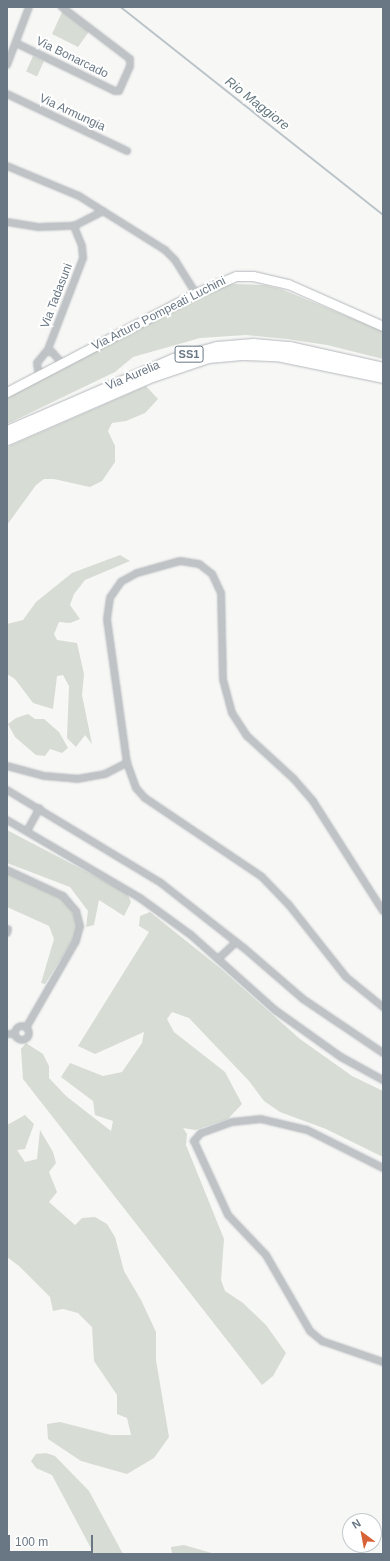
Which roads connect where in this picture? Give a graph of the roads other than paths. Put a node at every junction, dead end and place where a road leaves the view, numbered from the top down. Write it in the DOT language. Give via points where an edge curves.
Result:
graph roads {
  1 [pos="29,7"];
  2 [pos="62,7"];
  3 [pos="16,43"];
  4 [pos="7,66"];
  5 [pos="7,94"];
  6 [pos="127,151"];
  7 [pos="7,166"];
  8 [pos="103,211"];
  9 [pos="7,222"];
  10 [pos="74,226"];
  11 [pos="196,293"];
  12 [pos="383,326"];
  13 [pos="47,352"];
  14 [pos="62,364"];
  15 [pos="329,365"];
  16 [pos="383,368"];
  17 [pos="39,376"];
  18 [pos="383,377"];
  19 [pos="383,386"];
  20 [pos="7,392"];
  21 [pos="7,431"];
  22 [pos="7,439"];
  23 [pos="127,763"];
  24 [pos="9,768"];
  25 [pos="7,790"];
  26 [pos="40,808"];
  27 [pos="7,820"];
  28 [pos="27,831"];
  29 [pos="7,870"];
  30 [pos="383,911"];
  31 [pos="236,942"];
  32 [pos="218,959"];
  33 [pos="383,1007"];
  34 [pos="26,1028"];
  35 [pos="7,1034"];
  36 [pos="15,1034"];
  37 [pos="383,1053"];
  38 [pos="383,1080"];
  39 [pos="383,1168"];
  40 [pos="383,1362"];
  1 -- 3 [label="street"];
  2 -- 3 [label="street, Via Bonarcado" via="130,59 130,66 118,91"];
  3 -- 4 [label="street"];
  5 -- 6 [label="street, Via Armungia"];
  7 -- 8 [label="street" via="79,196"];
  8 -- 10 [label="street"];
  8 -- 11 [label="street" via="171,255"];
  9 -- 10 [label="street" via="40,226"];
  10 -- 13 [label="street, Via Tadasuni" via="82,246 82,258"];
  11 -- 12 [label="street, Via Arturo Pompeati Luchini" via="233,276 259,276 294,286"];
  11 -- 14 [label="street, Via Arturo Pompeati Luchini"];
  13 -- 14 [label="street" via="54,354"];
  13 -- 17 [label="street, Via Tadasuni" via="37,363"];
  14 -- 17 [label="street, Via Arturo Pompeati Luchini"];
  15 -- 18 [label="highway, Via Aurelia / SS1"];
  15 -- 19 [label="highway"];
  15 -- 22 [label="highway, Via Aurelia / SS1" via="266,354 208,357 152,376"];
  16 -- 21 [label="highway, Via Aurelia / SS1" via="290,347 253,344 217,347 173,359"];
  17 -- 20 [label="street, Via Arturo Pompeati Luchini"];
  23 -- 24 [label="street" via="105,774 77,779"];
  23 -- 30 [label="street" via="107,620 110,598 117,586 134,574 175,562 195,563 212,574 221,590 224,685 234,716 246,736 294,779 314,801"];
  23 -- 33 [label="street" via="131,777 143,796 262,877 289,905 343,974"];
  25 -- 26 [label="street"];
  26 -- 28 [label="street"];
  26 -- 31 [label="street" via="161,883"];
  27 -- 28 [label="street"];
  28 -- 32 [label="street" via="130,891"];
  29 -- 34 [label="street" via="63,896 75,908 80,921 76,941"];
  31 -- 32 [label="street"];
  31 -- 37 [label="street" via="303,999"];
  32 -- 38 [label="street" via="279,1012 341,1057"];
  34 -- 36 [label="street" via="20,1027"];
  34 -- 36 [label="street" via="29,1033 26,1039 20,1040"];
  35 -- 36 [label="street"];
  39 -- 40 [label="street" via="307,1130 261,1119 232,1122 201,1133 194,1141 228,1215 266,1255 310,1331 322,1341"];
}
